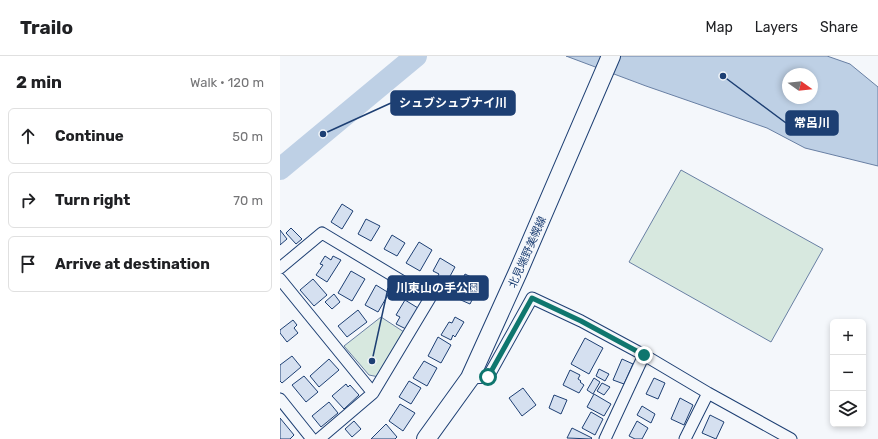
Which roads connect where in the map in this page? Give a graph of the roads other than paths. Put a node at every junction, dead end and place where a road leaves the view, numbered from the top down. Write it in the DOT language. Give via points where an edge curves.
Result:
graph roads {
  1 [pos="611,56"];
  2 [pos="280,268"];
  3 [pos="280,279"];
  4 [pos="644,355"];
  5 [pos="470,378"];
  6 [pos="373,393"];
  7 [pos="708,393"];
  8 [pos="280,399"];
  9 [pos="779,436"];
  10 [pos="312,439"];
  11 [pos="319,439"];
  12 [pos="426,439"];
  13 [pos="605,439"];
  14 [pos="685,439"];
  15 [pos="791,439"];
  1 -- 5 [label="main road, 北見端野美幌線"];
  2 -- 6 [label="street" via="322,233 430,298"];
  3 -- 6 [label="street"];
  4 -- 5 [label="street" via="532,298 488,377"];
  4 -- 7 [label="street"];
  4 -- 13 [label="street"];
  5 -- 12 [label="main road, 北見端野美幌線"];
  6 -- 11 [label="street"];
  7 -- 9 [label="street"];
  7 -- 14 [label="street"];
  8 -- 10 [label="street"];
  9 -- 15 [label="street"];
}
